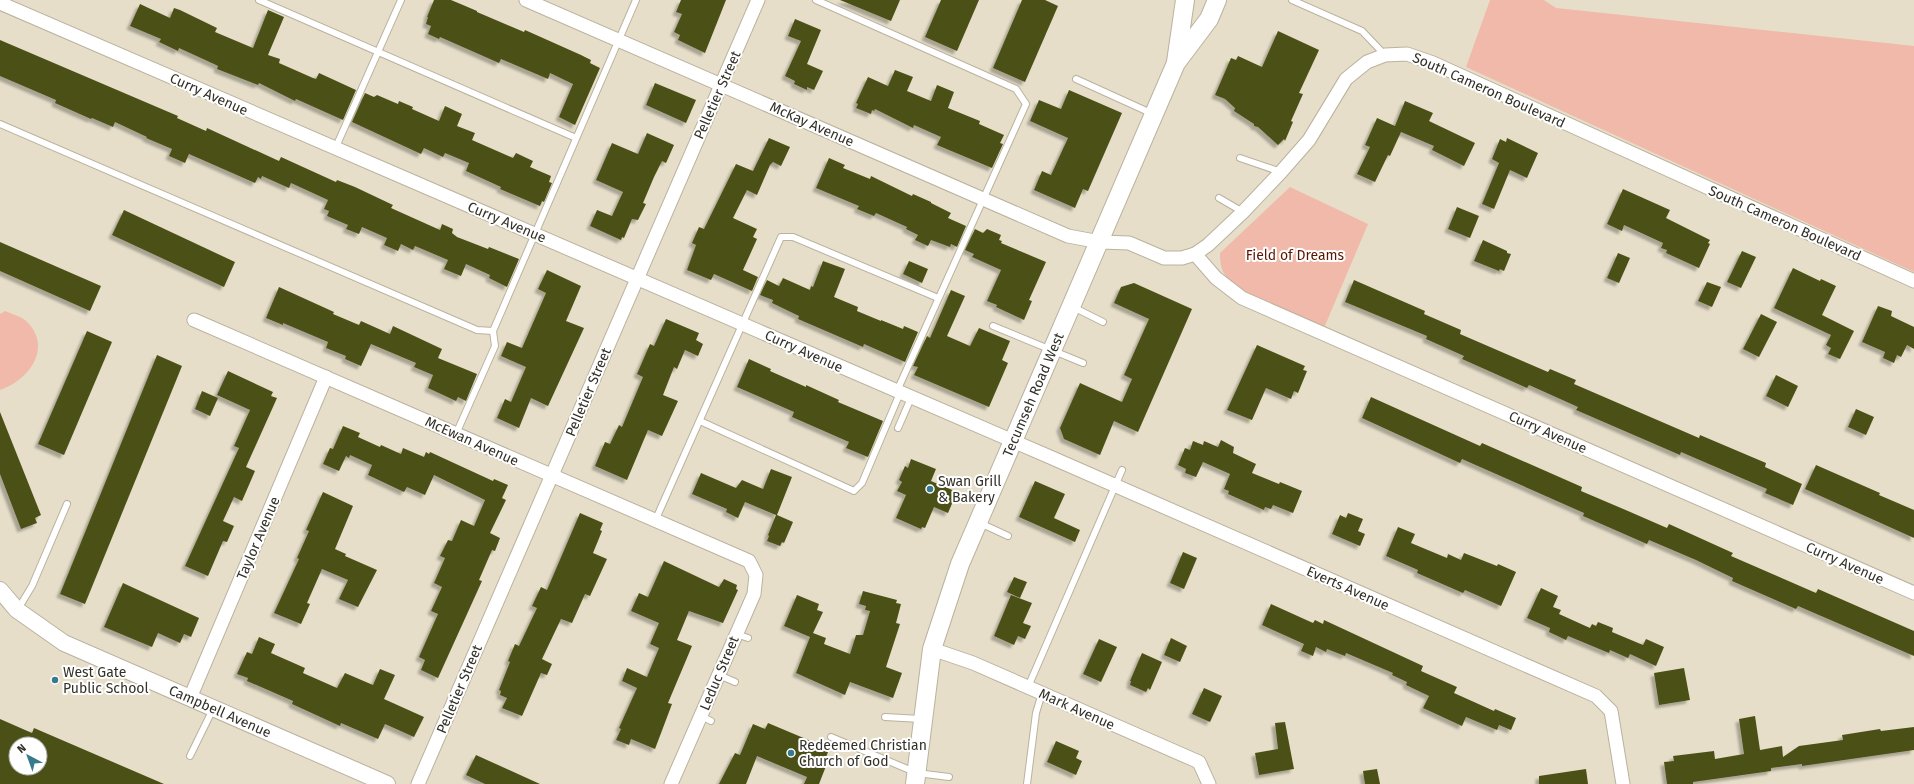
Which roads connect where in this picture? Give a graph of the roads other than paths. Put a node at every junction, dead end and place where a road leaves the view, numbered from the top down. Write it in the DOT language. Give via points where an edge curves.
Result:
graph roads {
  1 [pos="259,0"];
  2 [pos="401,0"];
  3 [pos="526,0"];
  4 [pos="636,0"];
  5 [pos="758,0"];
  6 [pos="816,0"];
  7 [pos="1185,0"];
  8 [pos="1217,0"];
  9 [pos="1292,0"];
  10 [pos="0,3"];
  11 [pos="618,40"];
  12 [pos="378,52"];
  13 [pos="1385,55"];
  14 [pos="1176,63"];
  15 [pos="1076,79"];
  16 [pos="721,85"];
  17 [pos="1154,115"];
  18 [pos="0,124"];
  19 [pos="576,138"];
  20 [pos="335,148"];
  21 [pos="1240,158"];
  22 [pos="1281,172"];
  23 [pos="1219,198"];
  24 [pos="983,199"];
  25 [pos="1243,212"];
  26 [pos="534,234"];
  27 [pos="1100,242"];
  28 [pos="1195,254"];
  29 [pos="637,278"];
  30 [pos="1914,281"];
  31 [pos="938,298"];
  32 [pos="1072,306"];
  33 [pos="194,320"];
  34 [pos="1103,322"];
  35 [pos="743,324"];
  36 [pos="993,326"];
  37 [pos="493,331"];
  38 [pos="1052,352"];
  39 [pos="1082,364"];
  40 [pos="326,377"];
  41 [pos="903,394"];
  42 [pos="700,421"];
  43 [pos="898,428"];
  44 [pos="456,434"];
  45 [pos="1013,442"];
  46 [pos="1122,470"];
  47 [pos="552,475"];
  48 [pos="1115,486"];
  49 [pos="67,504"];
  50 [pos="655,521"];
  51 [pos="978,522"];
  52 [pos="1008,536"];
  53 [pos="749,561"];
  54 [pos="0,590"];
  55 [pos="1914,593"];
  56 [pos="17,610"];
  57 [pos="932,649"];
  58 [pos="719,674"];
  59 [pos="735,682"];
  60 [pos="1028,687"];
  61 [pos="1042,693"];
  62 [pos="190,698"];
  63 [pos="213,708"];
  64 [pos="885,717"];
  65 [pos="923,719"];
  66 [pos="831,737"];
  67 [pos="190,756"];
  68 [pos="949,777"];
  69 [pos="916,779"];
  70 [pos="387,784"];
  71 [pos="418,784"];
  72 [pos="672,784"];
  73 [pos="1027,784"];
  74 [pos="1209,784"];
  75 [pos="1623,784"];
  1 -- 12 [label="lane"];
  2 -- 12 [label="lane"];
  3 -- 11 [label="street, McKay Avenue"];
  4 -- 11 [label="lane"];
  5 -- 16 [label="street, Pelletier Street"];
  6 -- 24 [label="lane" via="1016,89 1026,104"];
  7 -- 14 [label="main road, Tecumseh Road West"];
  8 -- 14 [label="main road, Tecumseh Road West" via="1209,19"];
  9 -- 13 [label="lane" via="1362,30"];
  10 -- 20 [label="street, Curry Avenue"];
  11 -- 16 [label="street, McKay Avenue"];
  11 -- 19 [label="lane"];
  12 -- 19 [label="lane"];
  12 -- 20 [label="lane"];
  13 -- 22 [label="street, South Cameron Boulevard" via="1367,62 1346,80 1309,140"];
  13 -- 30 [label="street, South Cameron Boulevard" via="1407,54 1433,63"];
  14 -- 17 [label="main road, Tecumseh Road West"];
  15 -- 17 [label="lane"];
  16 -- 24 [label="street, McKay Avenue"];
  16 -- 29 [label="street, Pelletier Street"];
  17 -- 27 [label="main road, Tecumseh Road West"];
  18 -- 37 [label="lane" via="477,330"];
  19 -- 26 [label="lane"];
  20 -- 26 [label="street, Curry Avenue"];
  21 -- 22 [label="lane"];
  22 -- 25 [label="street, South Cameron Boulevard"];
  23 -- 25 [label="lane"];
  24 -- 27 [label="street, McKay Avenue" via="1068,236"];
  24 -- 31 [label="lane"];
  25 -- 28 [label="street, South Cameron Boulevard"];
  26 -- 29 [label="street, Curry Avenue"];
  26 -- 37 [label="lane"];
  27 -- 28 [label="street, South Cameron Boulevard" via="1129,243 1164,258 1182,258"];
  27 -- 32 [label="main road, Tecumseh Road West"];
  28 -- 55 [label="street, Curry Avenue" via="1216,278 1242,298"];
  29 -- 35 [label="street, Curry Avenue"];
  29 -- 47 [label="street, Pelletier Street"];
  31 -- 35 [label="lane" via="793,236 781,237"];
  31 -- 41 [label="lane"];
  32 -- 34 [label="lane"];
  32 -- 38 [label="main road, Tecumseh Road West"];
  33 -- 40 [label="street, McEwan Avenue"];
  35 -- 41 [label="street, Curry Avenue"];
  35 -- 42 [label="lane"];
  36 -- 38 [label="lane"];
  37 -- 44 [label="lane" via="495,346"];
  38 -- 39 [label="lane"];
  38 -- 45 [label="main road, Tecumseh Road West"];
  40 -- 44 [label="street, McEwan Avenue"];
  40 -- 62 [label="street, Taylor Avenue"];
  41 -- 42 [label="lane" via="862,483 854,491"];
  41 -- 43 [label="lane"];
  41 -- 45 [label="street, Curry Avenue"];
  42 -- 50 [label="lane"];
  44 -- 47 [label="street, McEwan Avenue"];
  45 -- 48 [label="street, Everts Avenue"];
  45 -- 51 [label="main road, Tecumseh Road West"];
  46 -- 48 [label="lane"];
  47 -- 50 [label="street, McEwan Avenue"];
  47 -- 71 [label="street, Pelletier Street"];
  48 -- 60 [label="lane"];
  48 -- 75 [label="street, Everts Avenue" via="1596,696 1611,711"];
  49 -- 56 [label="lane" via="32,586"];
  50 -- 53 [label="street, McEwan Avenue"];
  51 -- 52 [label="lane"];
  51 -- 57 [label="main road, Tecumseh Road West" via="960,564"];
  53 -- 58 [label="street, Leduc Street" via="756,575 754,594 742,636"];
  54 -- 56 [label="street, Campbell Avenue"];
  56 -- 62 [label="street, Campbell Avenue" via="64,643"];
  57 -- 60 [label="street, Mark Avenue" via="973,663"];
  57 -- 65 [label="main road, Tecumseh Road West"];
  58 -- 59 [label="lane"];
  58 -- 72 [label="street, Leduc Street" via="706,718"];
  60 -- 61 [label="street, Mark Avenue"];
  61 -- 73 [label="lane" via="1036,713"];
  61 -- 74 [label="street, Mark Avenue" via="1199,762"];
  62 -- 63 [label="street, Campbell Avenue"];
  63 -- 67 [label="lane"];
  63 -- 70 [label="street, Campbell Avenue"];
  64 -- 65 [label="lane"];
  65 -- 69 [label="main road, Tecumseh Road West"];
  66 -- 69 [label="lane"];
  68 -- 69 [label="lane"];
}
